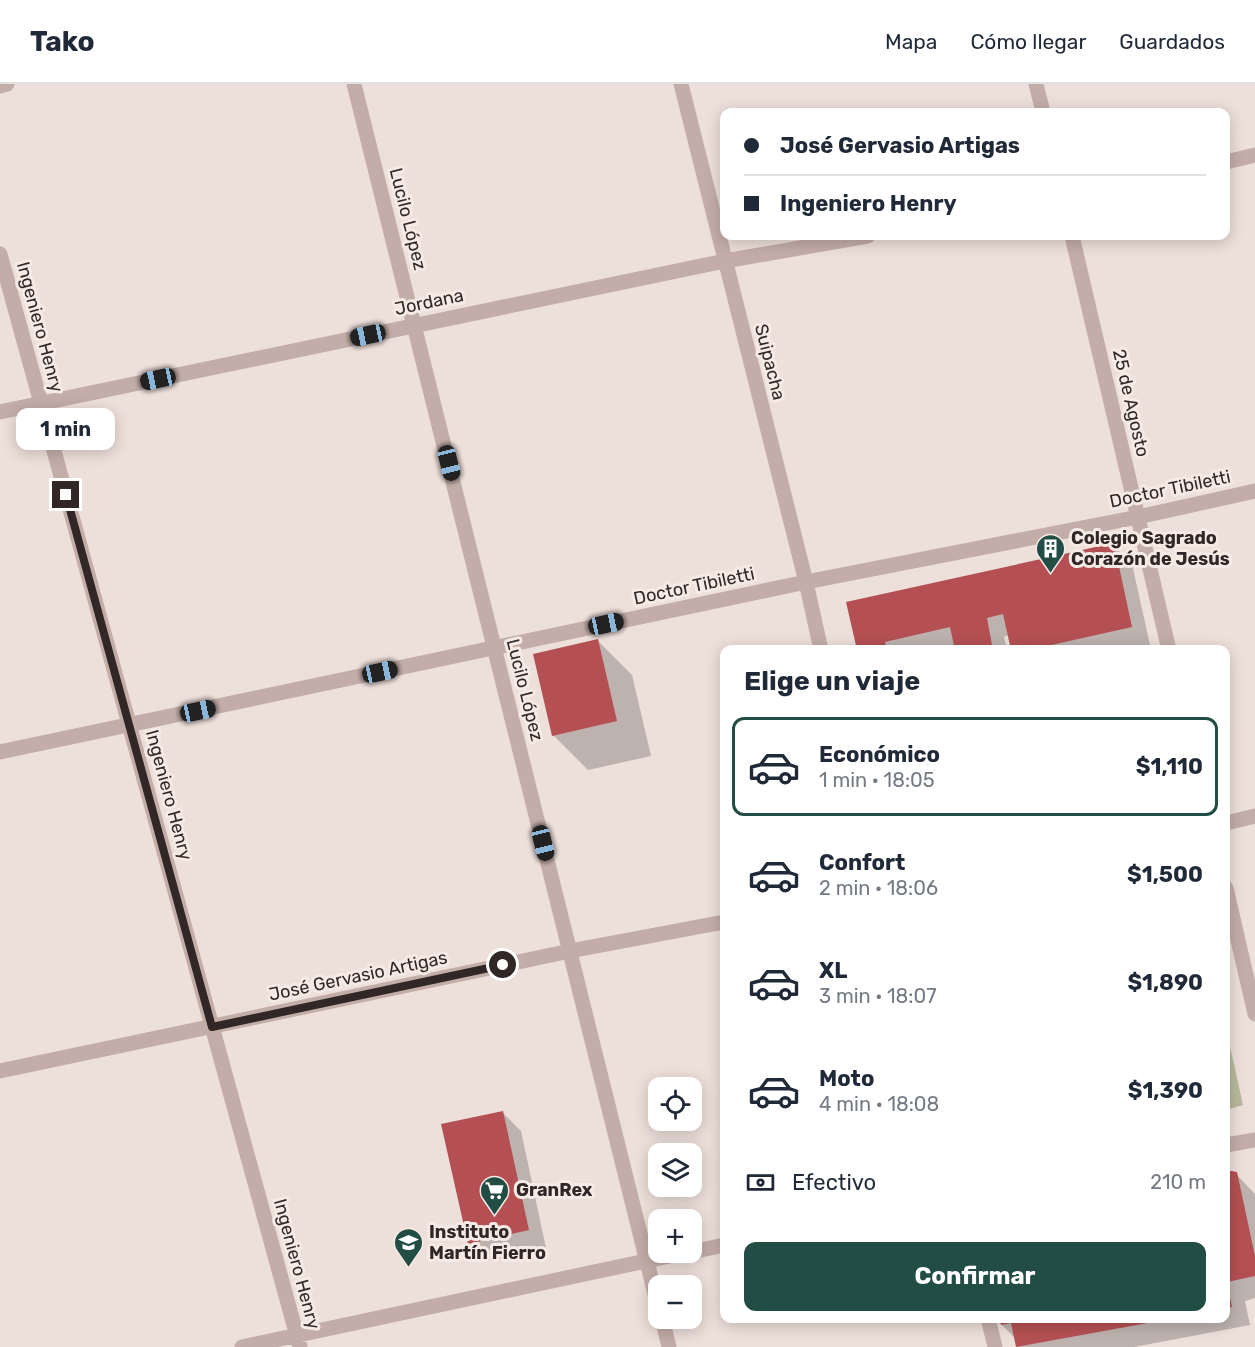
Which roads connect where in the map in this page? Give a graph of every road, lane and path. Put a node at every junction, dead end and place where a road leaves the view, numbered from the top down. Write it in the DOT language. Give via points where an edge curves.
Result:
graph roads {
  1 [pos="7,84"];
  2 [pos="354,84"];
  3 [pos="681,84"];
  4 [pos="1036,84"];
  5 [pos="0,86"];
  6 [pos="1042,108"];
  7 [pos="1255,155"];
  8 [pos="1230,161"];
  9 [pos="845,240"];
  10 [pos="1073,240"];
  11 [pos="0,254"];
  12 [pos="725,261"];
  13 [pos="414,325"];
  14 [pos="41,403"];
  15 [pos="0,412"];
  16 [pos="1255,491"];
  17 [pos="1138,517"];
  18 [pos="806,582"];
  19 [pos="820,645"];
  20 [pos="1168,645"];
  21 [pos="495,647"];
  22 [pos="129,725"];
  23 [pos="0,752"];
  24 [pos="1255,816"];
  25 [pos="1230,822"];
  26 [pos="1230,905"];
  27 [pos="720,923"];
  28 [pos="570,951"];
  29 [pos="1255,1014"];
  30 [pos="212,1027"];
  31 [pos="0,1071"];
  32 [pos="1255,1140"];
  33 [pos="1230,1145"];
  34 [pos="720,1246"];
  35 [pos="702,1250"];
  36 [pos="647,1261"];
  37 [pos="650,1275"];
  38 [pos="989,1323"];
  39 [pos="665,1329"];
  40 [pos="298,1341"];
  41 [pos="242,1347"];
  42 [pos="669,1347"];
  43 [pos="995,1347"];
  1 -- 5 [label="street"];
  2 -- 13 [label="street, Lucilo López"];
  3 -- 12 [label="street, Suipacha"];
  4 -- 6 [label="street"];
  7 -- 8 [label="street"];
  9 -- 12 [label="street, Jordana"];
  10 -- 17 [label="street, 25 de Agosto"];
  11 -- 14 [label="street, Ingeniero Henry"];
  12 -- 13 [label="street, Jordana"];
  12 -- 18 [label="street, Suipacha"];
  13 -- 14 [label="street, Jordana"];
  13 -- 21 [label="street, Lucilo López"];
  14 -- 15 [label="street, Jordana"];
  14 -- 22 [label="street, Ingeniero Henry"];
  16 -- 17 [label="street, Doctor Tibiletti"];
  17 -- 18 [label="street, Doctor Tibiletti"];
  17 -- 20 [label="street, 25 de Agosto"];
  18 -- 19 [label="street, Suipacha"];
  18 -- 21 [label="street, Doctor Tibiletti"];
  21 -- 22 [label="street, Doctor Tibiletti"];
  21 -- 28 [label="street, Lucilo López"];
  22 -- 23 [label="street, Doctor Tibiletti"];
  22 -- 30 [label="street, Ingeniero Henry"];
  24 -- 25 [label="street"];
  26 -- 29 [label="street"];
  27 -- 28 [label="street, José Gervasio Artigas"];
  28 -- 30 [label="street, José Gervasio Artigas"];
  28 -- 36 [label="street, Lucilo López"];
  30 -- 31 [label="street, José Gervasio Artigas"];
  30 -- 40 [label="street, Ingeniero Henry"];
  32 -- 33 [label="street"];
  34 -- 35 [label="street"];
  36 -- 37 [label="street, Lucilo López"];
  36 -- 40 [label="street"];
  38 -- 43 [label="street"];
  39 -- 42 [label="street"];
  40 -- 41 [label="street"];
}
